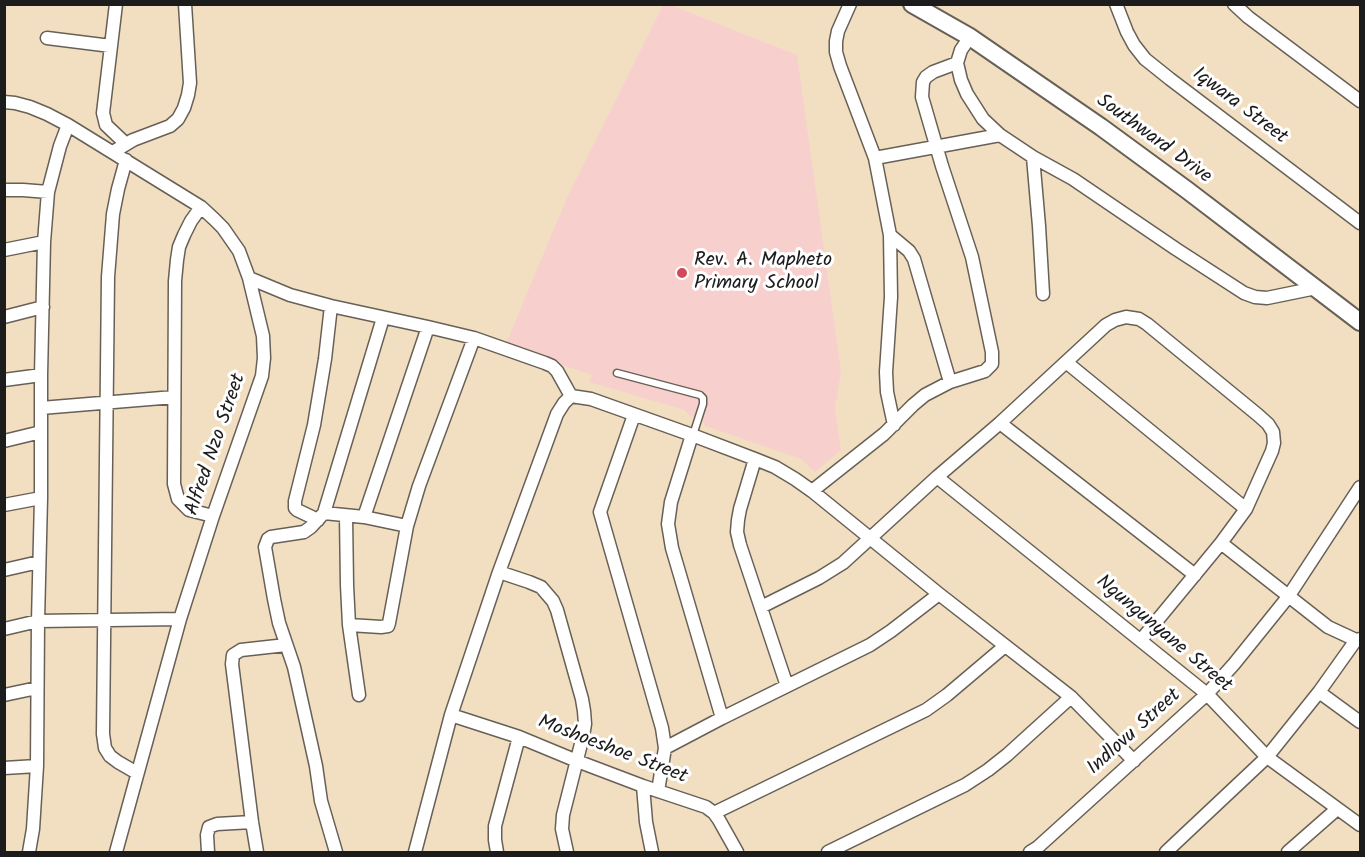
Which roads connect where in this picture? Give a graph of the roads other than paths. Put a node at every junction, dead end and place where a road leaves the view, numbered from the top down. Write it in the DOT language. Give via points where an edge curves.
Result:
graph roads {
  1 [pos="116,4"];
  2 [pos="185,4"];
  3 [pos="850,4"];
  4 [pos="912,4"];
  5 [pos="1116,4"];
  6 [pos="1234,4"];
  7 [pos="970,37"];
  8 [pos="47,38"];
  9 [pos="111,46"];
  10 [pos="957,63"];
  11 [pos="1360,101"];
  12 [pos="4,102"];
  13 [pos="68,125"];
  14 [pos="1000,135"];
  15 [pos="126,144"];
  16 [pos="936,147"];
  17 [pos="113,152"];
  18 [pos="1033,157"];
  19 [pos="876,158"];
  20 [pos="126,160"];
  21 [pos="4,190"];
  22 [pos="48,192"];
  23 [pos="201,207"];
  24 [pos="1360,223"];
  25 [pos="890,235"];
  26 [pos="44,242"];
  27 [pos="4,249"];
  28 [pos="249,278"];
  29 [pos="1316,288"];
  30 [pos="1043,294"];
  31 [pos="331,306"];
  32 [pos="43,307"];
  33 [pos="4,317"];
  34 [pos="383,318"];
  35 [pos="1360,322"];
  36 [pos="428,327"];
  37 [pos="474,338"];
  38 [pos="1066,362"];
  39 [pos="617,373"];
  40 [pos="41,375"];
  41 [pos="4,380"];
  42 [pos="950,382"];
  43 [pos="572,396"];
  44 [pos="174,397"];
  45 [pos="107,402"];
  46 [pos="41,408"];
  47 [pos="634,415"];
  48 [pos="1000,423"];
  49 [pos="894,425"];
  50 [pos="41,432"];
  51 [pos="692,435"];
  52 [pos="4,441"];
  53 [pos="755,459"];
  54 [pos="937,477"];
  55 [pos="1360,487"];
  56 [pos="812,490"];
  57 [pos="41,498"];
  58 [pos="4,505"];
  59 [pos="1246,509"];
  60 [pos="213,516"];
  61 [pos="346,516"];
  62 [pos="321,517"];
  63 [pos="364,517"];
  64 [pos="407,526"];
  65 [pos="869,537"];
  66 [pos="1221,543"];
  67 [pos="39,562"];
  68 [pos="4,570"];
  69 [pos="499,573"];
  70 [pos="1194,575"];
  71 [pos="939,594"];
  72 [pos="1288,597"];
  73 [pos="761,607"];
  74 [pos="104,619"];
  75 [pos="180,619"];
  76 [pos="38,621"];
  77 [pos="349,625"];
  78 [pos="4,629"];
  79 [pos="1141,640"];
  80 [pos="1358,640"];
  81 [pos="286,645"];
  82 [pos="1005,646"];
  83 [pos="787,686"];
  84 [pos="37,688"];
  85 [pos="1319,692"];
  86 [pos="1207,694"];
  87 [pos="4,695"];
  88 [pos="359,695"];
  89 [pos="1071,697"];
  90 [pos="451,715"];
  91 [pos="722,718"];
  92 [pos="1360,722"];
  93 [pos="519,737"];
  94 [pos="665,748"];
  95 [pos="1267,757"];
  96 [pos="1134,760"];
  97 [pos="577,761"];
  98 [pos="37,766"];
  99 [pos="4,768"];
  100 [pos="137,773"];
  101 [pos="643,786"];
  102 [pos="658,791"];
  103 [pos="1337,809"];
  104 [pos="714,813"];
  105 [pos="252,822"];
  106 [pos="1360,825"];
  107 [pos="29,852"];
  108 [pos="116,852"];
  109 [pos="207,852"];
  110 [pos="257,852"];
  111 [pos="336,852"];
  112 [pos="415,852"];
  113 [pos="497,852"];
  114 [pos="567,852"];
  115 [pos="652,852"];
  116 [pos="737,852"];
  117 [pos="828,852"];
  118 [pos="1030,852"];
  119 [pos="1166,852"];
  120 [pos="1288,852"];
  1 -- 9 [label="street"];
  2 -- 15 [label="street" via="190,83 184,108 170,126"];
  3 -- 19 [label="street" via="838,31 836,52"];
  4 -- 7 [label="main road, Southward Drive"];
  5 -- 24 [label="street, Iqwara Street" via="1127,32 1145,59"];
  6 -- 11 [label="street"];
  7 -- 10 [label="street"];
  7 -- 29 [label="main road, Southward Drive" via="1101,127"];
  8 -- 9 [label="street"];
  9 -- 15 [label="street" via="103,113 106,125"];
  10 -- 14 [label="street" via="966,94"];
  10 -- 16 [label="street" via="933,72 923,82 923,104"];
  12 -- 13 [label="street, Alfred Nzo Street" via="30,107"];
  13 -- 17 [label="street, Alfred Nzo Street"];
  13 -- 22 [label="street"];
  14 -- 16 [label="street"];
  14 -- 18 [label="street"];
  15 -- 17 [label="street"];
  16 -- 19 [label="street"];
  16 -- 42 [label="street" via="972,257 993,358 985,371"];
  17 -- 20 [label="street, Alfred Nzo Street"];
  18 -- 29 [label="street" via="1073,179 1244,293 1267,298"];
  18 -- 30 [label="street"];
  19 -- 25 [label="street"];
  20 -- 23 [label="street, Alfred Nzo Street"];
  20 -- 45 [label="street" via="117,189 110,241"];
  21 -- 22 [label="street"];
  22 -- 26 [label="street"];
  23 -- 28 [label="street, Alfred Nzo Street" via="231,238"];
  23 -- 44 [label="street" via="184,235 177,260"];
  25 -- 42 [label="street" via="914,259"];
  25 -- 49 [label="street" via="886,372"];
  26 -- 27 [label="street"];
  26 -- 32 [label="street"];
  28 -- 31 [label="street"];
  28 -- 60 [label="street, Alfred Nzo Street" via="263,336 262,376"];
  29 -- 35 [label="main road, Southward Drive"];
  31 -- 34 [label="street"];
  31 -- 62 [label="street" via="314,425 295,501 297,510"];
  32 -- 33 [label="street"];
  32 -- 40 [label="street"];
  34 -- 36 [label="street"];
  34 -- 62 [label="street"];
  36 -- 37 [label="street"];
  36 -- 63 [label="street"];
  37 -- 43 [label="street" via="552,366"];
  37 -- 64 [label="street"];
  38 -- 48 [label="street"];
  38 -- 59 [label="street"];
  38 -- 59 [label="street" via="1106,325 1126,317 1139,319 1233,394 1273,432 1272,451"];
  39 -- 51 [label="lane" via="700,395 703,404"];
  40 -- 41 [label="street"];
  40 -- 46 [label="street"];
  42 -- 49 [label="street" via="925,395"];
  43 -- 47 [label="street"];
  43 -- 69 [label="street" via="557,414"];
  44 -- 45 [label="street"];
  44 -- 60 [label="street" via="176,495 189,510"];
  45 -- 46 [label="street"];
  45 -- 74 [label="street"];
  46 -- 50 [label="street"];
  47 -- 51 [label="street"];
  47 -- 94 [label="street" via="600,512 663,728"];
  48 -- 54 [label="street"];
  48 -- 70 [label="street"];
  49 -- 56 [label="street"];
  50 -- 52 [label="street"];
  50 -- 57 [label="street"];
  51 -- 53 [label="street"];
  51 -- 91 [label="street" via="668,524"];
  53 -- 56 [label="street"];
  53 -- 73 [label="street" via="737,532"];
  54 -- 65 [label="street"];
  54 -- 79 [label="street, Ngungunyane Street"];
  55 -- 72 [label="street, Indlovu Street"];
  56 -- 65 [label="street"];
  57 -- 58 [label="street"];
  57 -- 67 [label="street"];
  59 -- 66 [label="street"];
  60 -- 75 [label="street, Alfred Nzo Street"];
  61 -- 62 [label="street"];
  61 -- 63 [label="street"];
  61 -- 77 [label="street"];
  62 -- 81 [label="street" via="304,532 271,537 266,543"];
  63 -- 64 [label="street"];
  64 -- 77 [label="street" via="388,626"];
  65 -- 71 [label="street"];
  65 -- 73 [label="street" via="831,571"];
  66 -- 70 [label="street"];
  66 -- 72 [label="street"];
  67 -- 68 [label="street"];
  67 -- 76 [label="street"];
  69 -- 90 [label="street"];
  69 -- 97 [label="street" via="542,587 557,610 584,711"];
  70 -- 79 [label="street"];
  71 -- 82 [label="street"];
  71 -- 83 [label="street" via="870,645"];
  72 -- 80 [label="street" via="1328,627"];
  72 -- 86 [label="street, Indlovu Street"];
  73 -- 83 [label="street"];
  74 -- 75 [label="street"];
  74 -- 76 [label="street"];
  74 -- 100 [label="street" via="105,748 110,756"];
  75 -- 100 [label="street, Alfred Nzo Street"];
  76 -- 78 [label="street"];
  76 -- 84 [label="street"];
  77 -- 88 [label="street"];
  79 -- 86 [label="street, Ngungunyane Street"];
  80 -- 85 [label="street"];
  81 -- 105 [label="street" via="241,650 233,655"];
  81 -- 111 [label="street"];
  82 -- 89 [label="street"];
  82 -- 104 [label="street" via="926,710"];
  83 -- 91 [label="street"];
  84 -- 87 [label="street"];
  84 -- 98 [label="street"];
  85 -- 92 [label="street"];
  85 -- 95 [label="street"];
  86 -- 95 [label="street, Ngungunyane Street"];
  86 -- 96 [label="street, Indlovu Street"];
  89 -- 96 [label="street"];
  89 -- 117 [label="street" via="994,765 965,785"];
  90 -- 93 [label="street, Moshoeshoe Street"];
  90 -- 112 [label="street"];
  91 -- 94 [label="street"];
  93 -- 97 [label="street, Moshoeshoe Street"];
  93 -- 113 [label="street" via="495,826"];
  94 -- 102 [label="street"];
  95 -- 103 [label="street, Ngungunyane Street"];
  95 -- 119 [label="street"];
  96 -- 118 [label="street, Indlovu Street"];
  97 -- 101 [label="street, Moshoeshoe Street"];
  97 -- 114 [label="street" via="563,815"];
  98 -- 99 [label="street"];
  98 -- 107 [label="street"];
  100 -- 108 [label="street, Alfred Nzo Street"];
  101 -- 102 [label="street, Moshoeshoe Street"];
  101 -- 115 [label="street"];
  102 -- 104 [label="street, Moshoeshoe Street"];
  103 -- 106 [label="street, Ngungunyane Street"];
  103 -- 120 [label="street"];
  104 -- 116 [label="street"];
  105 -- 109 [label="street" via="209,828"];
  105 -- 110 [label="street"];
}
